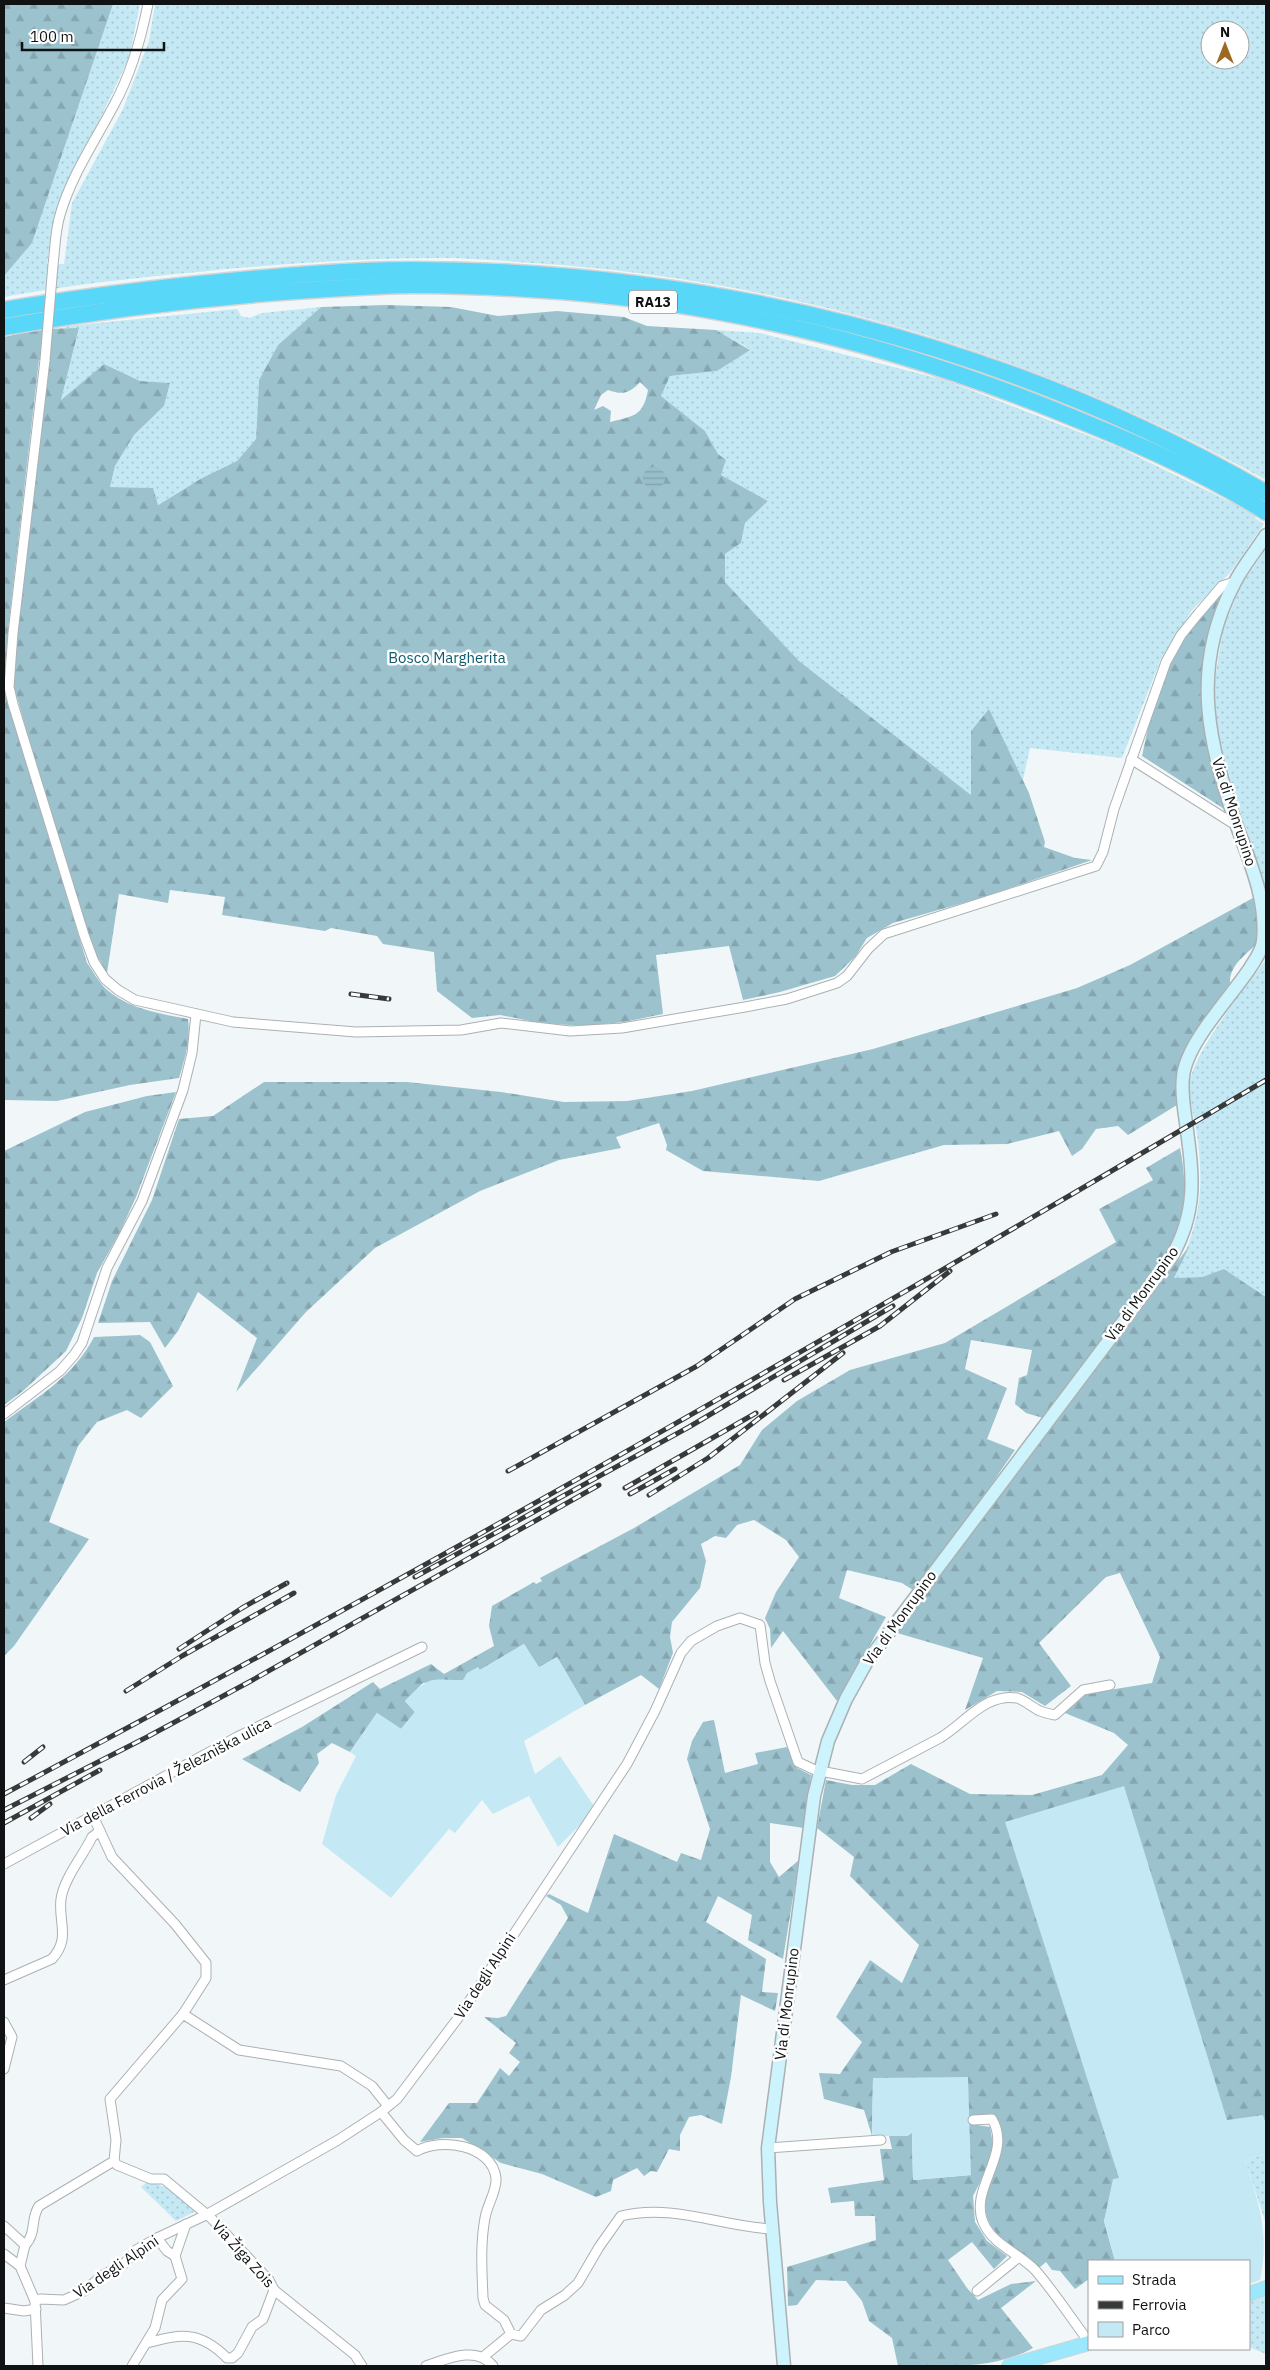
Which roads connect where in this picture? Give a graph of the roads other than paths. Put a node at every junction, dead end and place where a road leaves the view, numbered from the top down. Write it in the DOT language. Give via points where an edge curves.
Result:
graph roads {
  1 [pos="148,4"];
  2 [pos="4,310"];
  3 [pos="4,328"];
  4 [pos="1266,493"];
  5 [pos="1266,512"];
  6 [pos="1266,535"];
  7 [pos="1234,582"];
  8 [pos="1131,759"];
  9 [pos="1238,826"];
  10 [pos="196,1014"];
  11 [pos="4,1414"];
  12 [pos="422,1647"];
  13 [pos="1110,1685"];
  14 [pos="819,1771"];
  15 [pos="93,1816"];
  16 [pos="100,1832"];
  17 [pos="4,1864"];
  18 [pos="4,1980"];
  19 [pos="183,2014"];
  20 [pos="4,2022"];
  21 [pos="4,2069"];
  22 [pos="385,2109"];
  23 [pos="973,2120"];
  24 [pos="881,2140"];
  25 [pos="768,2148"];
  26 [pos="114,2161"];
  27 [pos="206,2215"];
  28 [pos="186,2224"];
  29 [pos="4,2226"];
  30 [pos="772,2229"];
  31 [pos="156,2238"];
  32 [pos="26,2244"];
  33 [pos="4,2254"];
  34 [pos="175,2256"];
  35 [pos="1019,2258"];
  36 [pos="20,2266"];
  37 [pos="1266,2288"];
  38 [pos="274,2290"];
  39 [pos="977,2291"];
  40 [pos="1250,2294"];
  41 [pos="36,2305"];
  42 [pos="4,2308"];
  43 [pos="511,2334"];
  44 [pos="1088,2341"];
  45 [pos="1088,2342"];
  46 [pos="147,2343"];
  47 [pos="483,2357"];
  48 [pos="1026,2364"];
  49 [pos="38,2366"];
  50 [pos="132,2366"];
  51 [pos="362,2366"];
  52 [pos="426,2366"];
  53 [pos="493,2366"];
  54 [pos="784,2366"];
  55 [pos="1009,2366"];
  1 -- 10 [label="street, bridge" via="127,76 59,216 9,686 94,962 110,985 125,995"];
  2 -- 4 [label="highway, RA13" via="77,298 318,273 415,270 633,282 799,311 945,351 1090,406 1165,439"];
  3 -- 5 [label="highway, RA13" via="225,296 412,285 620,298 714,310 798,328 935,366 1017,395 1160,456"];
  6 -- 7 [label="main road, Via di Monrupino"];
  7 -- 8 [label="street" via="1222,586 1182,635 1159,679"];
  7 -- 9 [label="main road, Via di Monrupino" via="1216,630 1208,673 1207,709 1210,735"];
  8 -- 9 [label="street"];
  8 -- 10 [label="street" via="1104,852 1096,866 890,932 875,941 847,976 837,983 787,999 622,1028 570,1031 500,1023 461,1030 337,1031 234,1022"];
  9 -- 14 [label="main road, Via di Monrupino" via="1260,893 1264,914 1263,943 1256,959 1199,1040 1183,1075 1182,1094 1193,1187 1183,1236 1163,1268 866,1663 839,1715"];
  10 -- 11 [label="street" via="192,1053 183,1090 142,1201 107,1268 82,1343 60,1371"];
  12 -- 15 [label="street, Via della Ferrovia / Železniška ulica" via="237,1737"];
  13 -- 14 [label="street" via="1082,1690 1055,1715 1041,1712 1018,1698 993,1700 964,1718 950,1732 868,1778"];
  14 -- 22 [label="street, Via degli Alpini" via="801,1765 791,1745 765,1663 760,1625 740,1618 717,1626 691,1641 681,1653 627,1764 458,2018 418,2073"];
  14 -- 25 [label="main road, Via di Monrupino"];
  15 -- 16 [label="street"];
  15 -- 17 [label="street, Via della Ferrovia / Železniška ulica"];
  16 -- 18 [label="street" via="92,1836 63,1889 63,1936 58,1953 52,1959"];
  16 -- 19 [label="street" via="112,1857 175,1924 206,1963 206,1978"];
  19 -- 22 [label="street" via="238,2050 341,2066 372,2086"];
  19 -- 26 [label="street" via="110,2099 116,2140"];
  20 -- 21 [label="street" via="12,2037"];
  22 -- 27 [label="street, Via degli Alpini" via="338,2140"];
  22 -- 43 [label="street" via="404,2140 417,2151 437,2143 455,2144 480,2156 494,2170 496,2186 487,2208 482,2248 483,2298 485,2305 504,2320"];
  23 -- 35 [label="street" via="992,2120 995,2125 994,2163 980,2196 983,2222 998,2242"];
  24 -- 25 [label="street"];
  25 -- 30 [label="main road, Via di Monrupino"];
  26 -- 27 [label="street, Via Žiga Zois" via="151,2180 164,2179"];
  26 -- 32 [label="street" via="38,2206 31,2239"];
  27 -- 28 [label="street, Via degli Alpini"];
  27 -- 38 [label="street, Via Žiga Zois" via="269,2280"];
  28 -- 31 [label="street, Via degli Alpini"];
  28 -- 34 [label="street"];
  29 -- 32 [label="street"];
  30 -- 43 [label="street" via="693,2216 649,2213 622,2216 578,2283 541,2310 522,2336"];
  30 -- 54 [label="main road, Via di Monrupino"];
  31 -- 34 [label="street" via="166,2251"];
  31 -- 41 [label="street, Via degli Alpini" via="73,2298 40,2299"];
  32 -- 36 [label="street"];
  33 -- 36 [label="street"];
  34 -- 46 [label="street" via="182,2279 162,2300 155,2328"];
  35 -- 39 [label="street"];
  35 -- 44 [label="street" via="1035,2270"];
  36 -- 41 [label="street"];
  37 -- 40 [label="main road"];
  38 -- 46 [label="street" via="263,2319 252,2327 232,2358 189,2335 173,2335"];
  38 -- 51 [label="street, Via Žiga Zois" via="355,2355"];
  41 -- 42 [label="street, Via degli Alpini" via="24,2310"];
  41 -- 49 [label="street"];
  43 -- 47 [label="street"];
  45 -- 48 [label="main road"];
  46 -- 50 [label="street"];
  47 -- 52 [label="street" via="461,2356"];
  47 -- 53 [label="street"];
  48 -- 55 [label="main road"];
}
